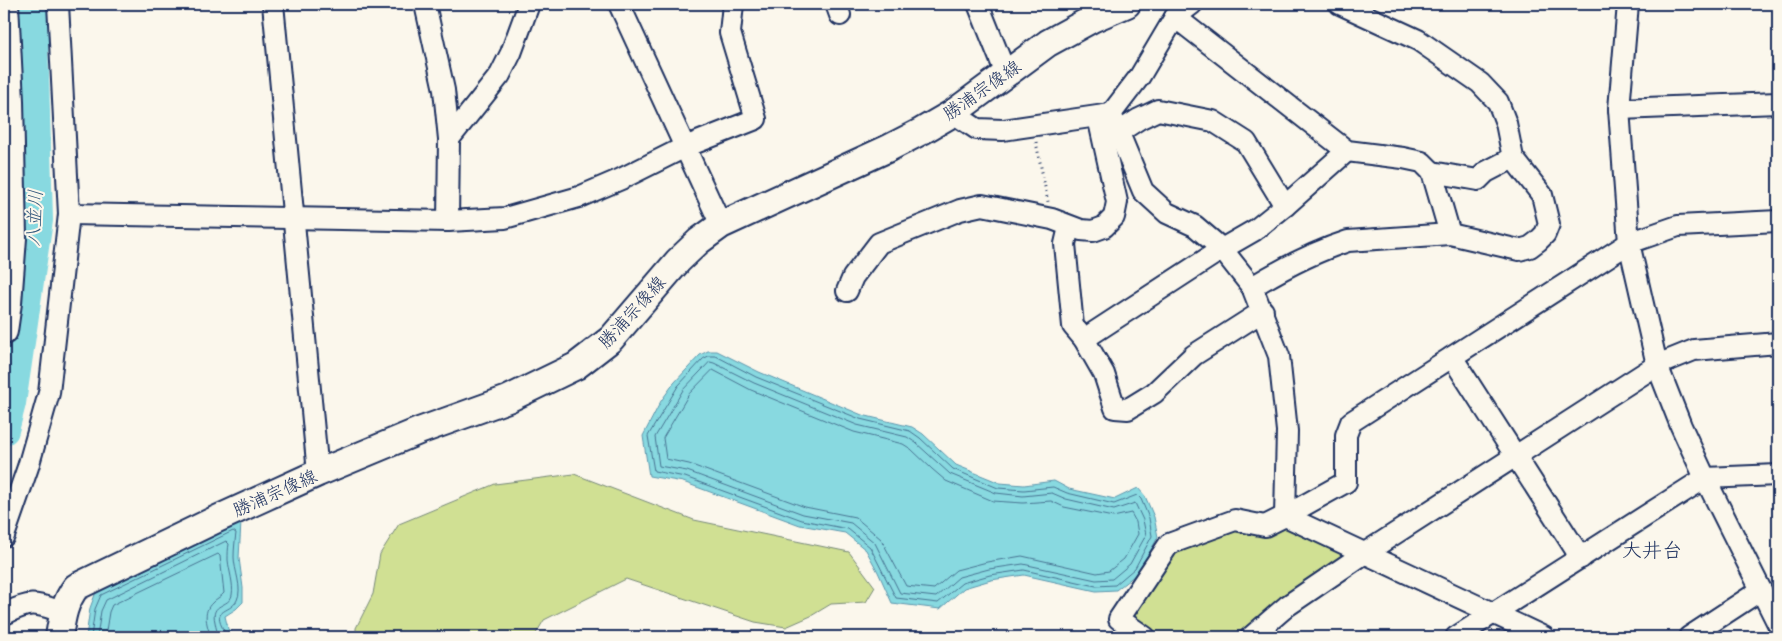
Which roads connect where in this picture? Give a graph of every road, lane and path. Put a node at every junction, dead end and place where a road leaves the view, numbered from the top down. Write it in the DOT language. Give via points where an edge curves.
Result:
graph roads {
  1 [pos="5,4"];
  2 [pos="58,4"];
  3 [pos="273,4"];
  4 [pos="425,4"];
  5 [pos="529,4"];
  6 [pos="619,4"];
  7 [pos="733,4"];
  8 [pos="978,4"];
  9 [pos="1127,4"];
  10 [pos="1192,4"];
  11 [pos="1340,4"];
  12 [pos="1628,4"];
  13 [pos="1362,9"];
  14 [pos="1174,17"];
  15 [pos="1006,74"];
  16 [pos="1778,103"];
  17 [pos="1619,110"];
  18 [pos="953,113"];
  19 [pos="1110,121"];
  20 [pos="1032,126"];
  21 [pos="449,139"];
  22 [pos="685,147"];
  23 [pos="1347,152"];
  24 [pos="1513,158"];
  25 [pos="1432,172"];
  26 [pos="1285,206"];
  27 [pos="69,214"];
  28 [pos="294,218"];
  29 [pos="448,221"];
  30 [pos="1778,221"];
  31 [pos="1060,223"];
  32 [pos="720,225"];
  33 [pos="1450,234"];
  34 [pos="8,237"];
  35 [pos="1629,243"];
  36 [pos="1222,249"];
  37 [pos="1252,286"];
  38 [pos="847,291"];
  39 [pos="1263,312"];
  40 [pos="4,331"];
  41 [pos="1084,339"];
  42 [pos="1778,343"];
  43 [pos="1452,357"];
  44 [pos="1657,364"];
  45 [pos="1516,455"];
  46 [pos="318,473"];
  47 [pos="1778,474"];
  48 [pos="1705,478"];
  49 [pos="1286,516"];
  50 [pos="4,536"];
  51 [pos="1365,553"];
  52 [pos="1580,558"];
  53 [pos="1761,590"];
  54 [pos="4,612"];
  55 [pos="63,612"];
  56 [pos="1492,614"];
  57 [pos="1778,624"];
  58 [pos="58,637"];
  59 [pos="1145,637"];
  60 [pos="1250,637"];
  61 [pos="1456,637"];
  62 [pos="1544,637"];
  63 [pos="1689,637"];
  1 -- 34 [label="main road" via="10,101"];
  2 -- 27 [label="street"];
  3 -- 28 [label="street"];
  4 -- 21 [label="street" via="444,90"];
  5 -- 21 [label="street" via="500,75"];
  6 -- 22 [label="street"];
  7 -- 22 [label="street" via="730,33 756,118"];
  8 -- 15 [label="street"];
  9 -- 15 [label="main road, 勝浦宗像線" via="1048,43"];
  10 -- 14 [label="street"];
  11 -- 13 [label="street"];
  12 -- 17 [label="street"];
  13 -- 24 [label="street" via="1418,40 1480,83 1498,102"];
  14 -- 19 [label="street"];
  14 -- 23 [label="street"];
  15 -- 18 [label="main road, 勝浦宗像線"];
  16 -- 17 [label="street"];
  17 -- 35 [label="street"];
  18 -- 20 [label="street" via="977,129"];
  18 -- 32 [label="main road, 勝浦宗像線" via="889,148"];
  19 -- 20 [label="street"];
  19 -- 26 [label="street" via="1139,120 1158,110 1213,121 1246,142"];
  19 -- 31 [label="street" via="1117,202 1114,217 1104,227 1093,231"];
  19 -- 36 [label="street" via="1143,191 1167,213 1195,226"];
  20 -- 31 [label="path"];
  21 -- 29 [label="street"];
  22 -- 29 [label="street" via="579,197 505,218"];
  22 -- 32 [label="street"];
  23 -- 25 [label="street" via="1422,162"];
  23 -- 26 [label="street"];
  24 -- 25 [label="street" via="1486,172 1478,180"];
  24 -- 33 [label="street" via="1542,196 1549,224 1545,234 1530,247 1519,250"];
  25 -- 33 [label="street"];
  26 -- 36 [label="street" via="1255,230"];
  27 -- 28 [label="street"];
  27 -- 50 [label="street" via="49,393"];
  28 -- 29 [label="street"];
  28 -- 46 [label="street"];
  30 -- 35 [label="street" via="1678,226"];
  31 -- 38 [label="street" via="982,205 960,210 879,243 853,277"];
  31 -- 41 [label="street" via="1066,244 1072,326"];
  32 -- 46 [label="main road, 勝浦宗像線" via="678,261 611,339 576,366 508,399"];
  33 -- 37 [label="street" via="1348,241 1284,267"];
  34 -- 40 [label="main road" via="8,303"];
  35 -- 43 [label="street"];
  35 -- 44 [label="street"];
  36 -- 37 [label="street"];
  36 -- 41 [label="street"];
  37 -- 39 [label="street"];
  39 -- 41 [label="street" via="1194,355 1154,393 1128,409 1115,408 1104,374"];
  39 -- 49 [label="street" via="1279,356 1283,382 1287,432"];
  42 -- 44 [label="street" via="1694,350"];
  43 -- 45 [label="street"];
  43 -- 49 [label="street" via="1351,422 1346,435 1346,482"];
  44 -- 45 [label="street"];
  44 -- 48 [label="street"];
  45 -- 51 [label="street"];
  45 -- 52 [label="street"];
  46 -- 55 [label="main road, 勝浦宗像線" via="76,587"];
  47 -- 48 [label="street"];
  48 -- 52 [label="street"];
  48 -- 53 [label="street"];
  49 -- 51 [label="street"];
  49 -- 59 [label="street" via="1265,526 1235,520 1169,544 1119,619"];
  51 -- 56 [label="street"];
  51 -- 60 [label="street" via="1287,606"];
  52 -- 56 [label="street"];
  53 -- 57 [label="street"];
  53 -- 63 [label="street"];
  54 -- 55 [label="street" via="25,604"];
  55 -- 58 [label="main road, 勝浦宗像線"];
  56 -- 61 [label="street"];
  56 -- 62 [label="street"];
}
